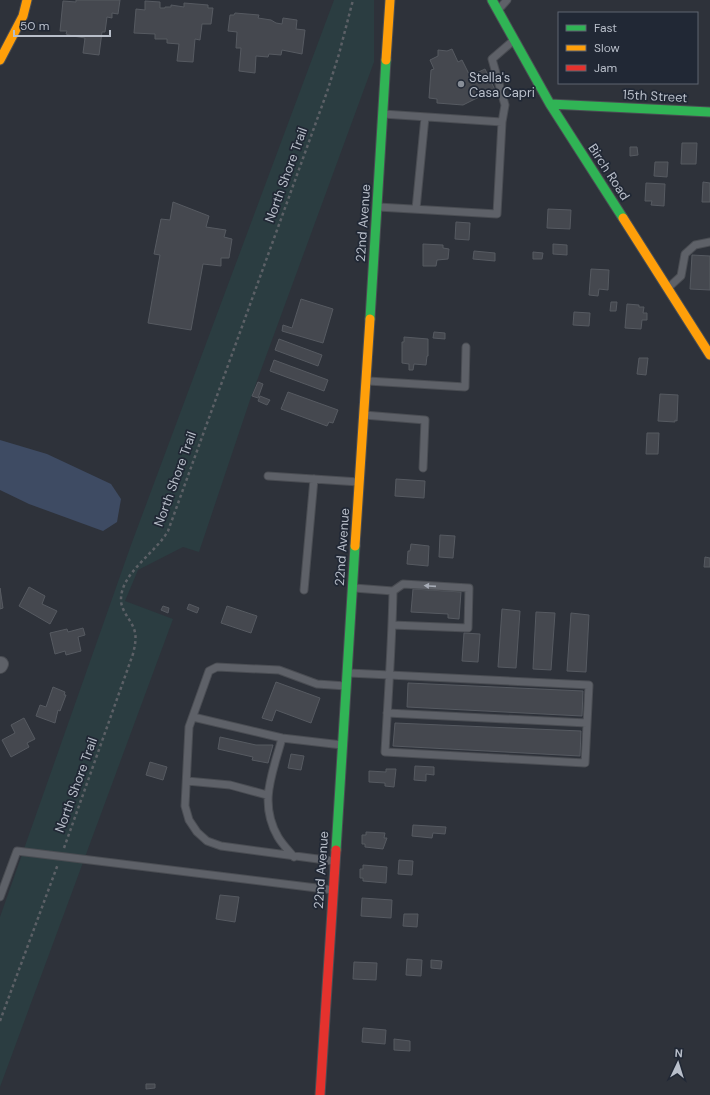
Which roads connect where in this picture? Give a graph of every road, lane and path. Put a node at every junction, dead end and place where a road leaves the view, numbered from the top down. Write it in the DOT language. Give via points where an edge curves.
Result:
graph roads {
  1 [pos="27,0"];
  2 [pos="353,0"];
  3 [pos="390,0"];
  4 [pos="492,0"];
  5 [pos="507,0"];
  6 [pos="497,10"];
  7 [pos="514,40"];
  8 [pos="0,60"];
  9 [pos="550,104"];
  10 [pos="710,112"];
  11 [pos="383,114"];
  12 [pos="425,117"];
  13 [pos="502,122"];
  14 [pos="377,206"];
  15 [pos="416,209"];
  16 [pos="710,242"];
  17 [pos="668,288"];
  18 [pos="466,347"];
  19 [pos="710,355"];
  20 [pos="366,380"];
  21 [pos="364,415"];
  22 [pos="423,468"];
  23 [pos="268,476"];
  24 [pos="314,479"];
  25 [pos="359,482"];
  26 [pos="352,588"];
  27 [pos="304,590"];
  28 [pos="393,591"];
  29 [pos="392,625"];
  30 [pos="347,673"];
  31 [pos="390,675"];
  32 [pos="346,686"];
  33 [pos="387,713"];
  34 [pos="193,717"];
  35 [pos="587,723"];
  36 [pos="282,738"];
  37 [pos="342,745"];
  38 [pos="187,781"];
  39 [pos="267,795"];
  40 [pos="294,856"];
  41 [pos="60,857"];
  42 [pos="335,861"];
  43 [pos="333,890"];
  44 [pos="0,897"];
  45 [pos="0,1021"];
  46 [pos="320,1095"];
  1 -- 8 [label="street" via="23,16"];
  2 -- 41 [label="path, North Shore Trail" via="327,92 168,530 156,548 133,570 127,580 121,601 134,629 136,640 133,654"];
  3 -- 11 [label="street, 22nd Avenue"];
  4 -- 6 [label="street, Birch Road"];
  5 -- 6 [label="lane"];
  6 -- 7 [label="street, Birch Road"];
  7 -- 9 [label="street, Birch Road"];
  7 -- 13 [label="lane" via="492,59 505,105"];
  9 -- 10 [label="street, 15th Street"];
  9 -- 17 [label="street, Birch Road"];
  11 -- 12 [label="lane"];
  11 -- 14 [label="street, 22nd Avenue"];
  12 -- 13 [label="lane"];
  12 -- 15 [label="lane"];
  13 -- 15 [label="lane" via="497,214"];
  14 -- 15 [label="lane"];
  14 -- 20 [label="street, 22nd Avenue"];
  16 -- 17 [label="lane" via="695,245 685,254 681,276"];
  17 -- 19 [label="street, Birch Road"];
  18 -- 20 [label="lane" via="465,387"];
  20 -- 21 [label="street, 22nd Avenue"];
  21 -- 22 [label="lane" via="425,420"];
  21 -- 25 [label="street, 22nd Avenue"];
  23 -- 24 [label="lane"];
  24 -- 25 [label="lane"];
  24 -- 27 [label="lane"];
  25 -- 26 [label="street, 22nd Avenue"];
  26 -- 28 [label="lane"];
  26 -- 30 [label="street, 22nd Avenue"];
  28 -- 29 [label="lane"];
  29 -- 28 [label="lane, one-way" via="468,628 469,588 403,584"];
  29 -- 31 [label="lane"];
  30 -- 31 [label="lane"];
  30 -- 32 [label="street, 22nd Avenue"];
  31 -- 33 [label="lane"];
  31 -- 35 [label="lane" via="589,686"];
  32 -- 34 [label="lane" via="317,684 279,670 217,667 209,671"];
  32 -- 37 [label="street, 22nd Avenue"];
  33 -- 35 [label="lane"];
  33 -- 35 [label="lane" via="385,752 585,764"];
  34 -- 36 [label="lane"];
  34 -- 38 [label="lane" via="189,727"];
  36 -- 37 [label="lane"];
  36 -- 39 [label="lane"];
  37 -- 42 [label="street, 22nd Avenue"];
  38 -- 39 [label="lane" via="230,785"];
  38 -- 40 [label="lane" via="185,806 189,820 207,841 221,846"];
  39 -- 40 [label="lane" via="269,816 278,838"];
  40 -- 42 [label="lane"];
  41 -- 43 [label="lane"];
  41 -- 44 [label="lane" via="17,850"];
  41 -- 45 [label="path, North Shore Trail"];
  42 -- 43 [label="street, 22nd Avenue"];
  43 -- 46 [label="street, 22nd Avenue"];
}
